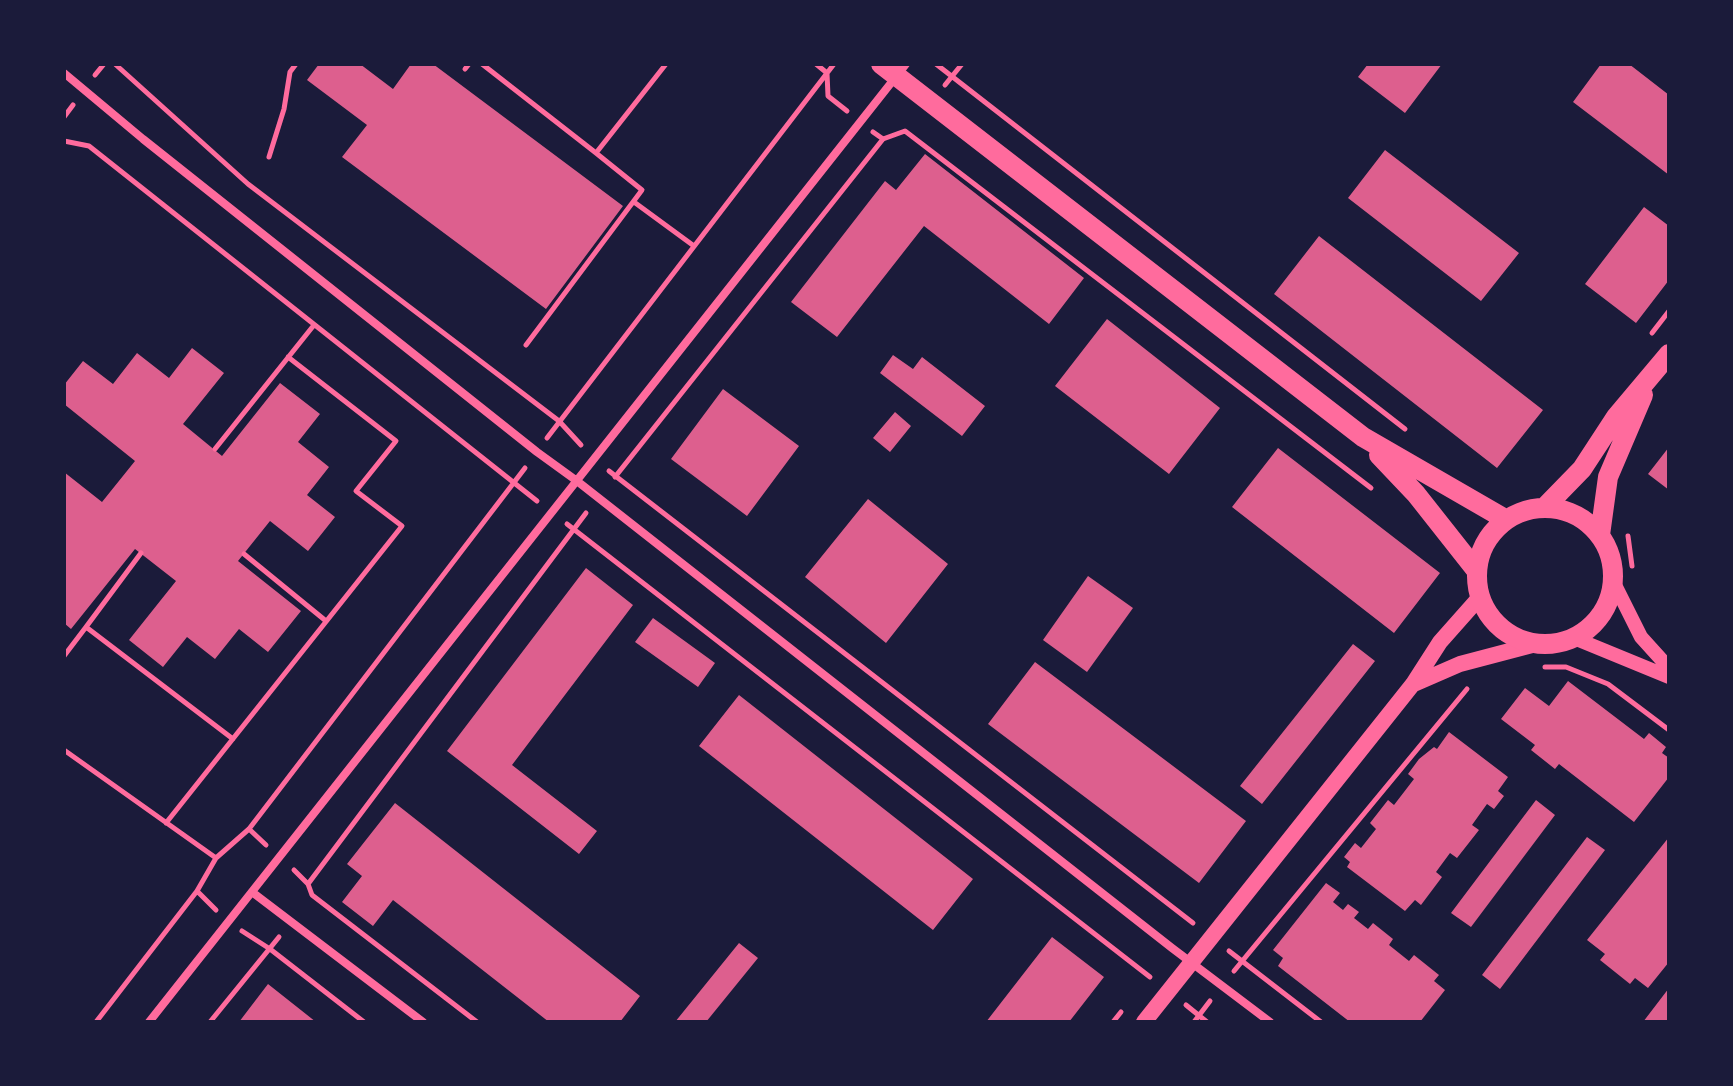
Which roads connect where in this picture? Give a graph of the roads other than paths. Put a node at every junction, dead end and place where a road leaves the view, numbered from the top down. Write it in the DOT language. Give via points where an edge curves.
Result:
graph roads {
  1 [pos="895,68"];
  2 [pos="64,73"];
  3 [pos="1669,354"];
  4 [pos="1652,374"];
  5 [pos="1363,437"];
  6 [pos="577,481"];
  7 [pos="1545,507"];
  8 [pos="1505,519"];
  9 [pos="1600,535"];
  10 [pos="1476,570"];
  11 [pos="1613,581"];
  12 [pos="1479,598"];
  13 [pos="1574,638"];
  14 [pos="1536,644"];
  15 [pos="1669,668"];
  16 [pos="1669,677"];
  17 [pos="1413,684"];
  18 [pos="252,892"];
  19 [pos="1192,961"];
  20 [pos="149,1022"];
  21 [pos="423,1022"];
  22 [pos="1144,1022"];
  23 [pos="1270,1022"];
  1 -- 5 [label="main road"];
  1 -- 6 [label="street" via="860,123"];
  2 -- 6 [label="street"];
  3 -- 4 [label="main road"];
  4 -- 7 [label="main road" via="1582,469"];
  4 -- 9 [label="main road" via="1608,477"];
  5 -- 8 [label="main road"];
  5 -- 10 [label="main road"];
  6 -- 18 [label="street"];
  6 -- 19 [label="street"];
  7 -- 8 [label="main road"];
  7 -- 9 [label="main road" via="1576,515"];
  8 -- 10 [label="main road" via="1485,541"];
  9 -- 11 [label="main road"];
  10 -- 12 [label="main road"];
  11 -- 13 [label="main road" via="1605,609"];
  11 -- 15 [label="street" via="1641,637"];
  12 -- 14 [label="main road" via="1495,624"];
  12 -- 17 [label="main road" via="1440,642"];
  13 -- 14 [label="main road"];
  13 -- 16 [label="street"];
  14 -- 17 [label="main road" via="1460,664"];
  17 -- 19 [label="main road"];
  18 -- 20 [label="street"];
  18 -- 21 [label="street"];
  19 -- 22 [label="main road"];
  19 -- 23 [label="street"];
}
